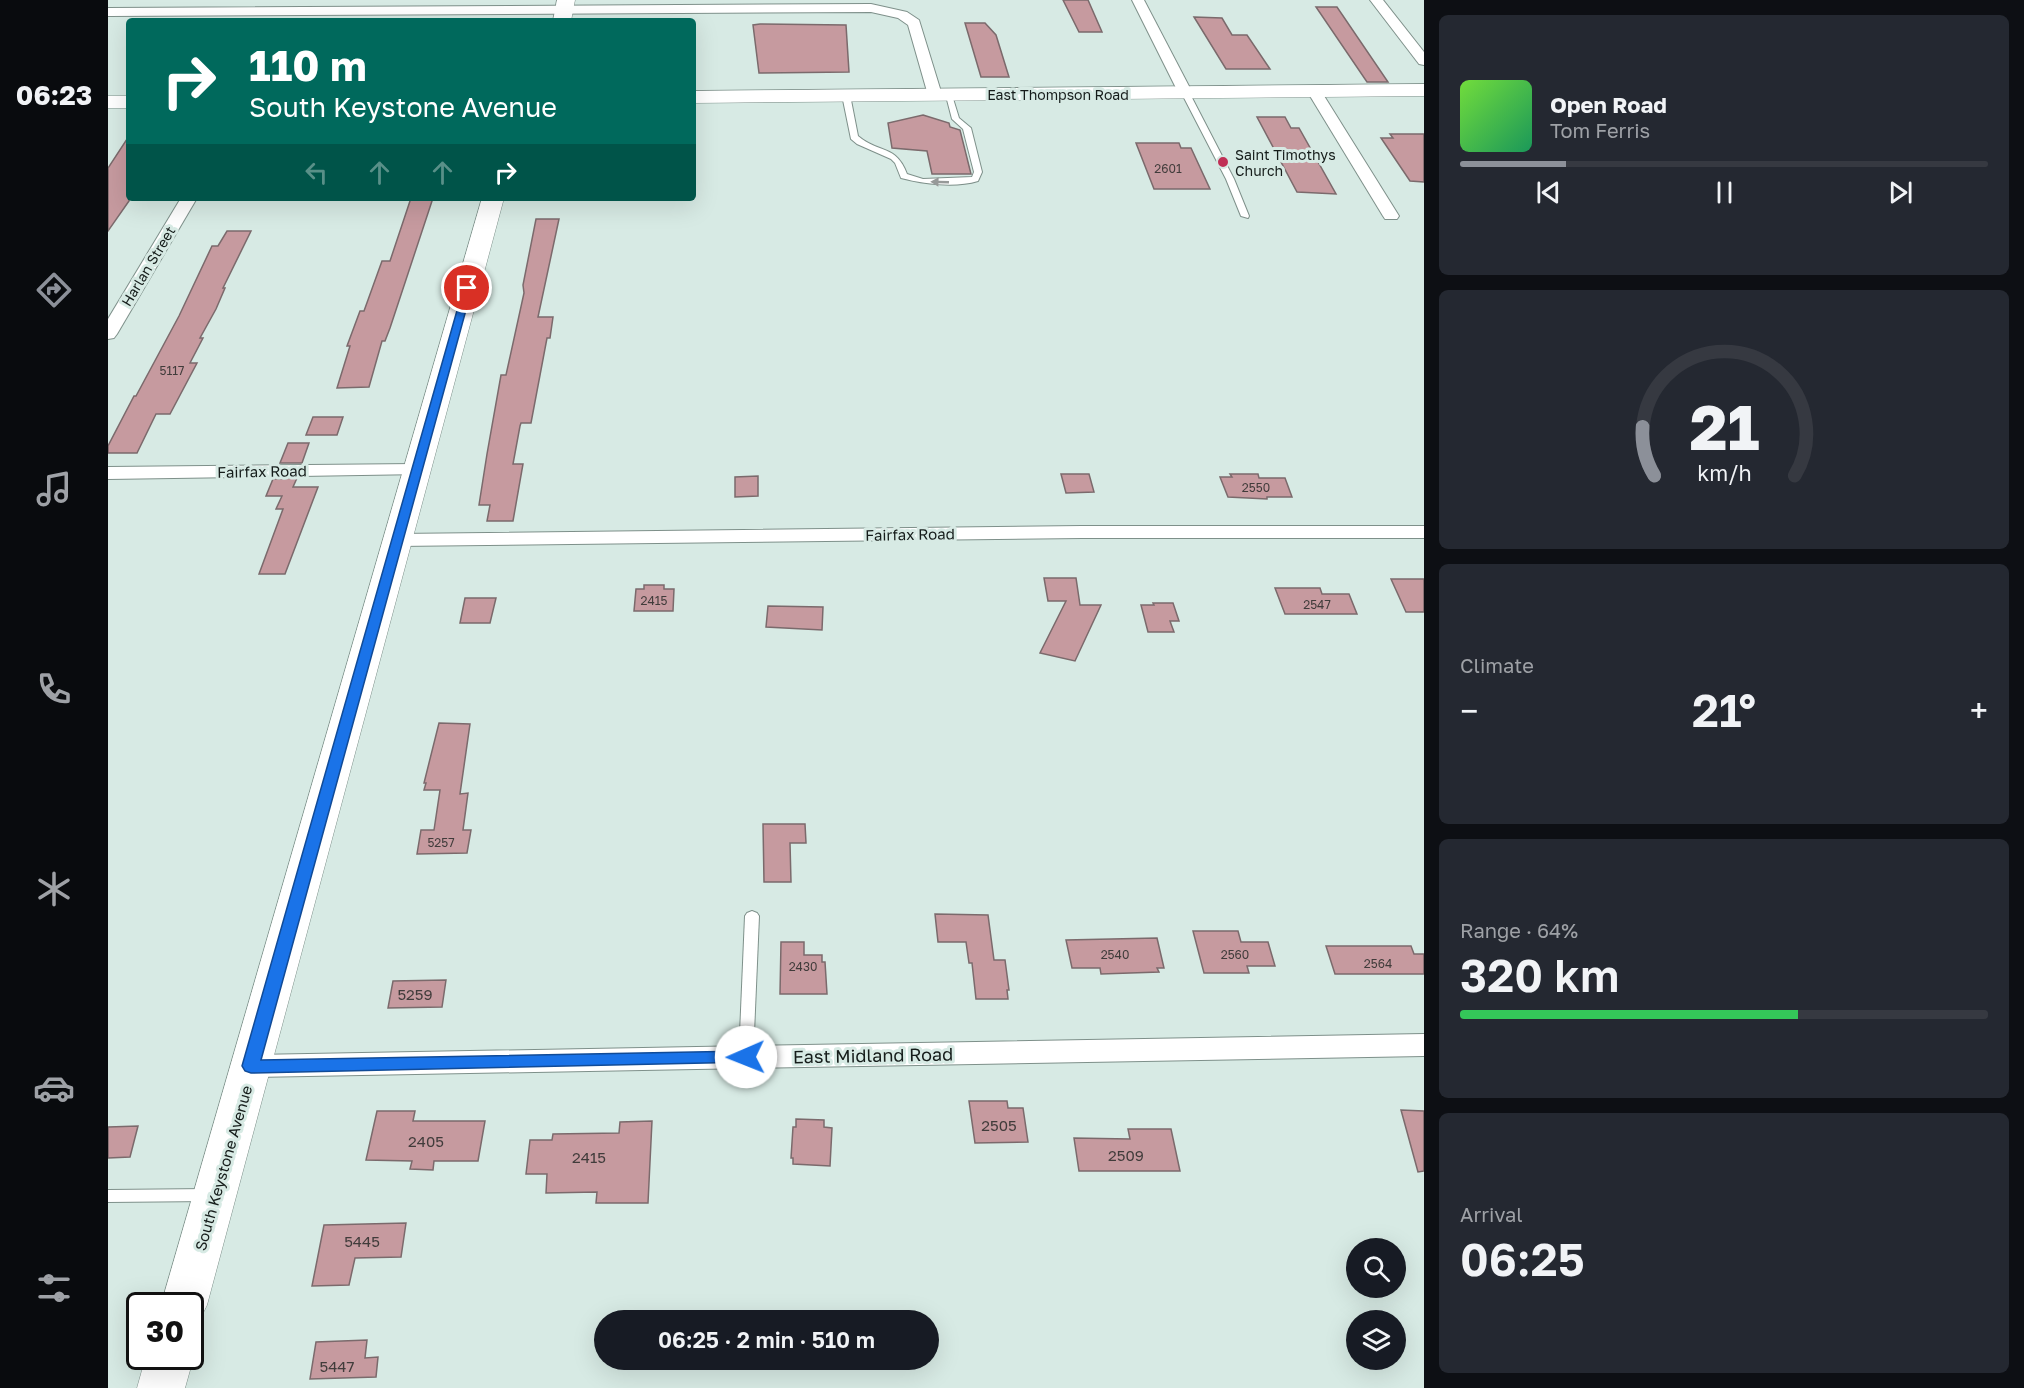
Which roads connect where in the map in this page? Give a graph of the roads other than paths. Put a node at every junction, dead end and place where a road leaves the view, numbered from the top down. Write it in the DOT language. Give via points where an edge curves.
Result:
graph roads {
  1 [pos="1138,0"];
  2 [pos="1376,0"];
  3 [pos="541,10"];
  4 [pos="564,10"];
  5 [pos="108,12"];
  6 [pos="1424,61"];
  7 [pos="1424,90"];
  8 [pos="1314,91"];
  9 [pos="1185,92"];
  10 [pos="942,94"];
  11 [pos="846,95"];
  12 [pos="696,97"];
  13 [pos="108,102"];
  14 [pos="126,102"];
  15 [pos="187,201"];
  16 [pos="492,201"];
  17 [pos="1245,216"];
  18 [pos="1391,216"];
  19 [pos="108,334"];
  20 [pos="416,470"];
  21 [pos="108,473"];
  22 [pos="1424,532"];
  23 [pos="397,540"];
  24 [pos="752,915"];
  25 [pos="1424,1045"];
  26 [pos="746,1057"];
  27 [pos="251,1066"];
  28 [pos="215,1195"];
  29 [pos="108,1196"];
  30 [pos="188,1292"];
  31 [pos="166,1370"];
  32 [pos="161,1388"];
  1 -- 9 [label="street"];
  2 -- 6 [label="street"];
  3 -- 4 [label="street"];
  3 -- 5 [label="street"];
  4 -- 10 [label="street" via="859,7 888,11 916,25"];
  7 -- 8 [label="main road, East Thompson Road"];
  8 -- 9 [label="main road, East Thompson Road"];
  8 -- 18 [label="street"];
  9 -- 10 [label="main road, East Thompson Road"];
  9 -- 17 [label="lane"];
  10 -- 11 [label="main road, East Thompson Road"];
  10 -- 11 [label="lane, one-way" via="967,128 978,176 969,181 904,176 894,157 854,137"];
  11 -- 12 [label="main road, East Thompson Road"];
  13 -- 14 [label="main road"];
  15 -- 19 [label="street, Harlan Street"];
  16 -- 20 [label="main road, South Keystone Avenue"];
  20 -- 21 [label="street, Fairfax Road"];
  20 -- 23 [label="main road, South Keystone Avenue"];
  22 -- 23 [label="street, Fairfax Road"];
  23 -- 27 [label="main road, South Keystone Avenue"];
  24 -- 26 [label="lane"];
  25 -- 26 [label="street, East Midland Road"];
  26 -- 27 [label="street, East Midland Road"];
  27 -- 28 [label="main road, South Keystone Avenue"];
  28 -- 29 [label="lane"];
  28 -- 30 [label="main road, South Keystone Avenue"];
  31 -- 32 [label="main road"];
}
